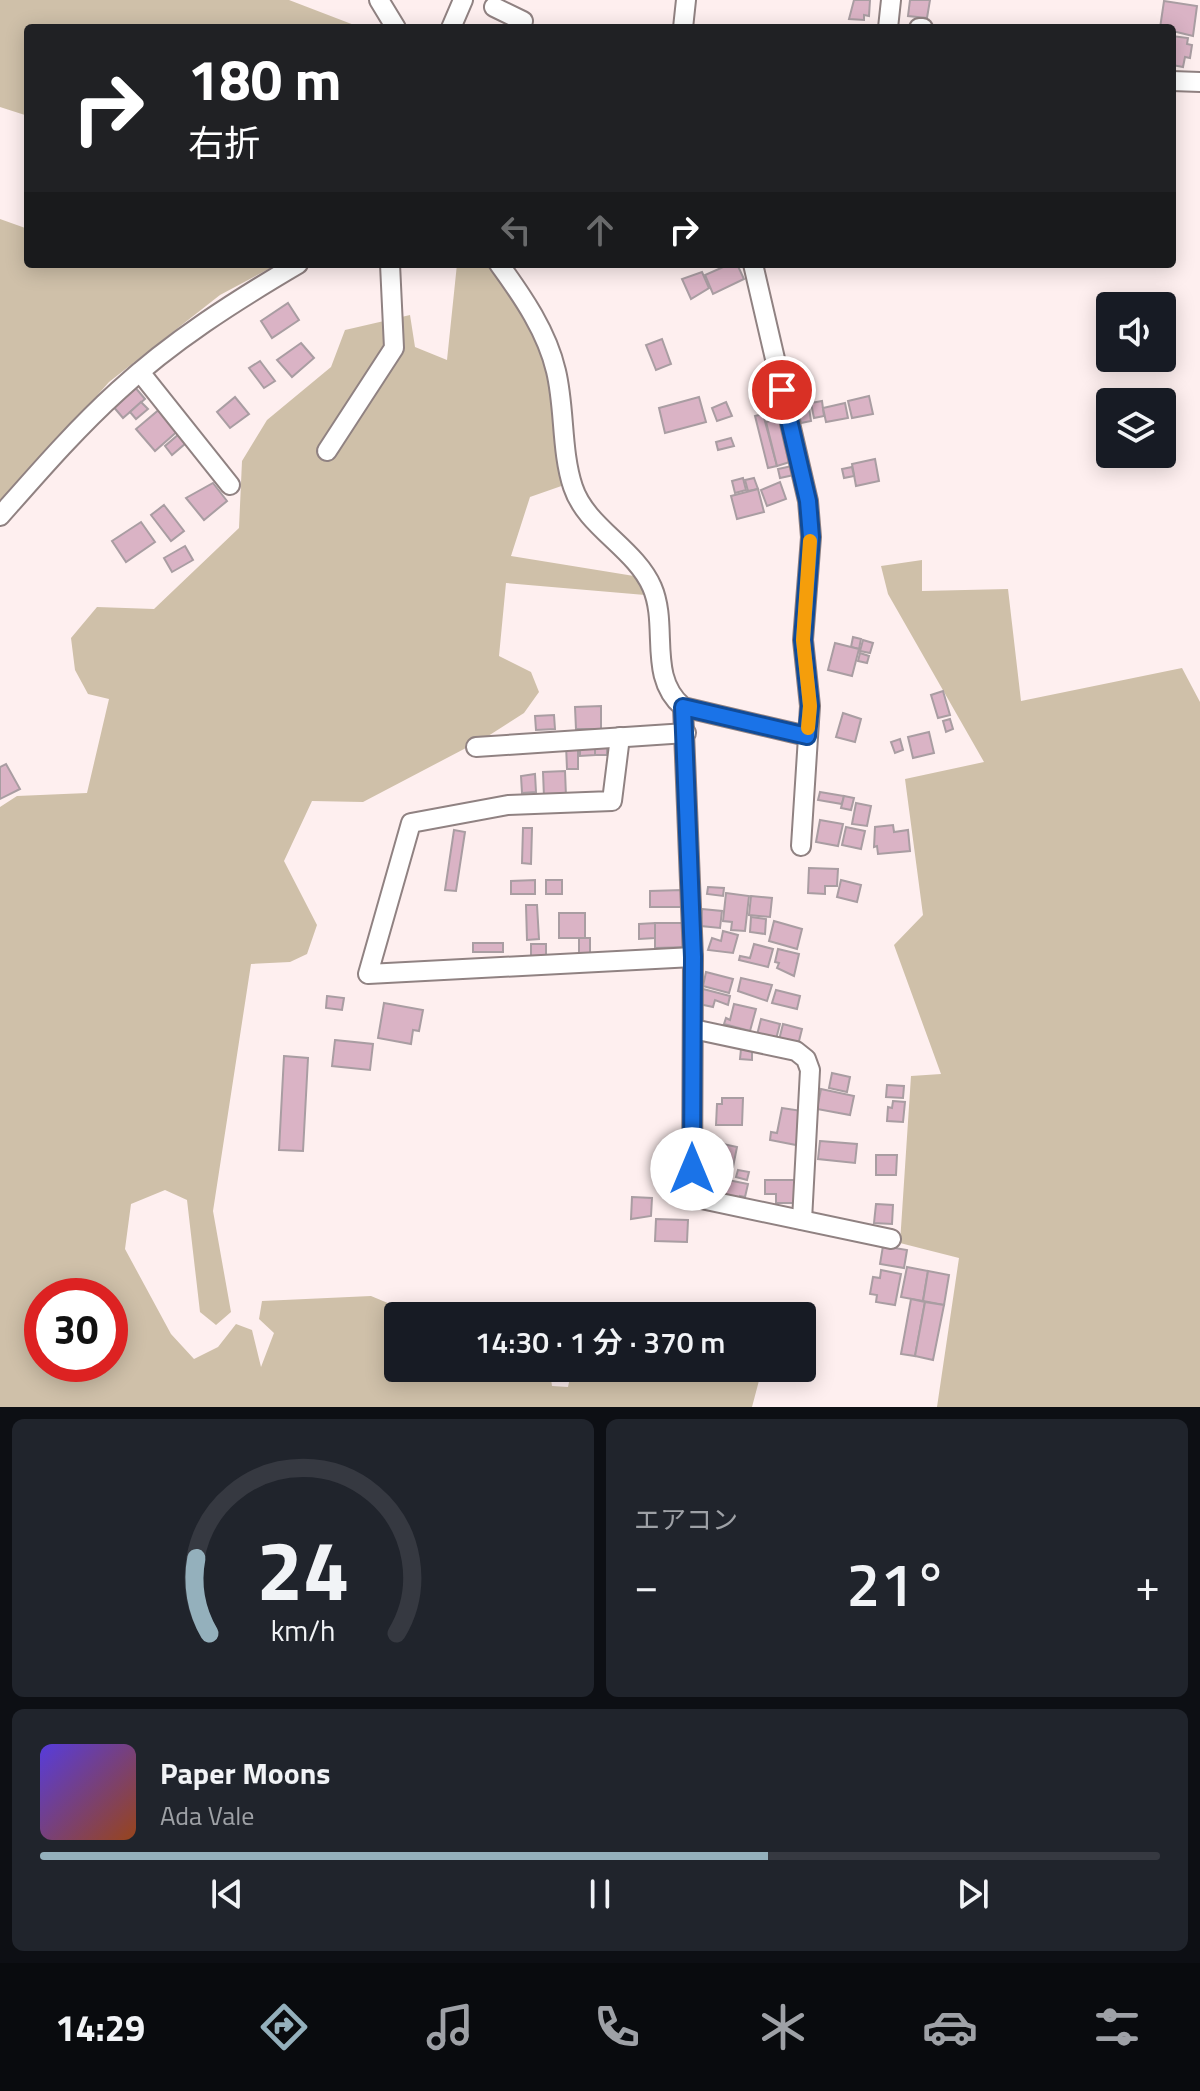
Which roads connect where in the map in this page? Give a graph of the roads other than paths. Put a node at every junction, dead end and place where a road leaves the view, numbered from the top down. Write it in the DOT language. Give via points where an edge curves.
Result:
graph roads {
  1 [pos="379,0"];
  2 [pos="463,0"];
  3 [pos="686,0"];
  4 [pos="891,0"];
  5 [pos="394,24"];
  6 [pos="453,24"];
  7 [pos="683,24"];
  8 [pos="888,24"];
  9 [pos="1176,81"];
  10 [pos="1200,82"];
  11 [pos="291,268"];
  12 [pos="390,268"];
  13 [pos="502,268"];
  14 [pos="754,268"];
  15 [pos="140,372"];
  16 [pos="327,451"];
  17 [pos="230,485"];
  18 [pos="0,516"];
  19 [pos="683,707"];
  20 [pos="686,733"];
  21 [pos="807,736"];
  22 [pos="620,737"];
  23 [pos="476,747"];
  24 [pos="801,846"];
  25 [pos="693,957"];
  26 [pos="693,1029"];
  27 [pos="802,1220"];
  28 [pos="891,1239"];
  1 -- 5 [label="street"];
  2 -- 6 [label="street"];
  3 -- 7 [label="street"];
  4 -- 8 [label="street"];
  9 -- 10 [label="street"];
  11 -- 15 [label="street" via="230,304"];
  12 -- 16 [label="street" via="394,348"];
  13 -- 19 [label="street" via="531,308 556,369 573,488 654,589 664,681"];
  14 -- 21 [label="street" via="808,501 811,537 803,640 810,706"];
  15 -- 17 [label="street"];
  15 -- 18 [label="street"];
  19 -- 20 [label="street"];
  19 -- 21 [label="street"];
  20 -- 22 [label="street"];
  20 -- 25 [label="street"];
  21 -- 24 [label="street"];
  22 -- 23 [label="street"];
  22 -- 25 [label="street" via="612,801 508,805 411,823 368,974"];
  25 -- 26 [label="street"];
  26 -- 27 [label="street" via="796,1051 806,1059 810,1070"];
  26 -- 27 [label="street" via="692,1197"];
  27 -- 28 [label="street"];
}
